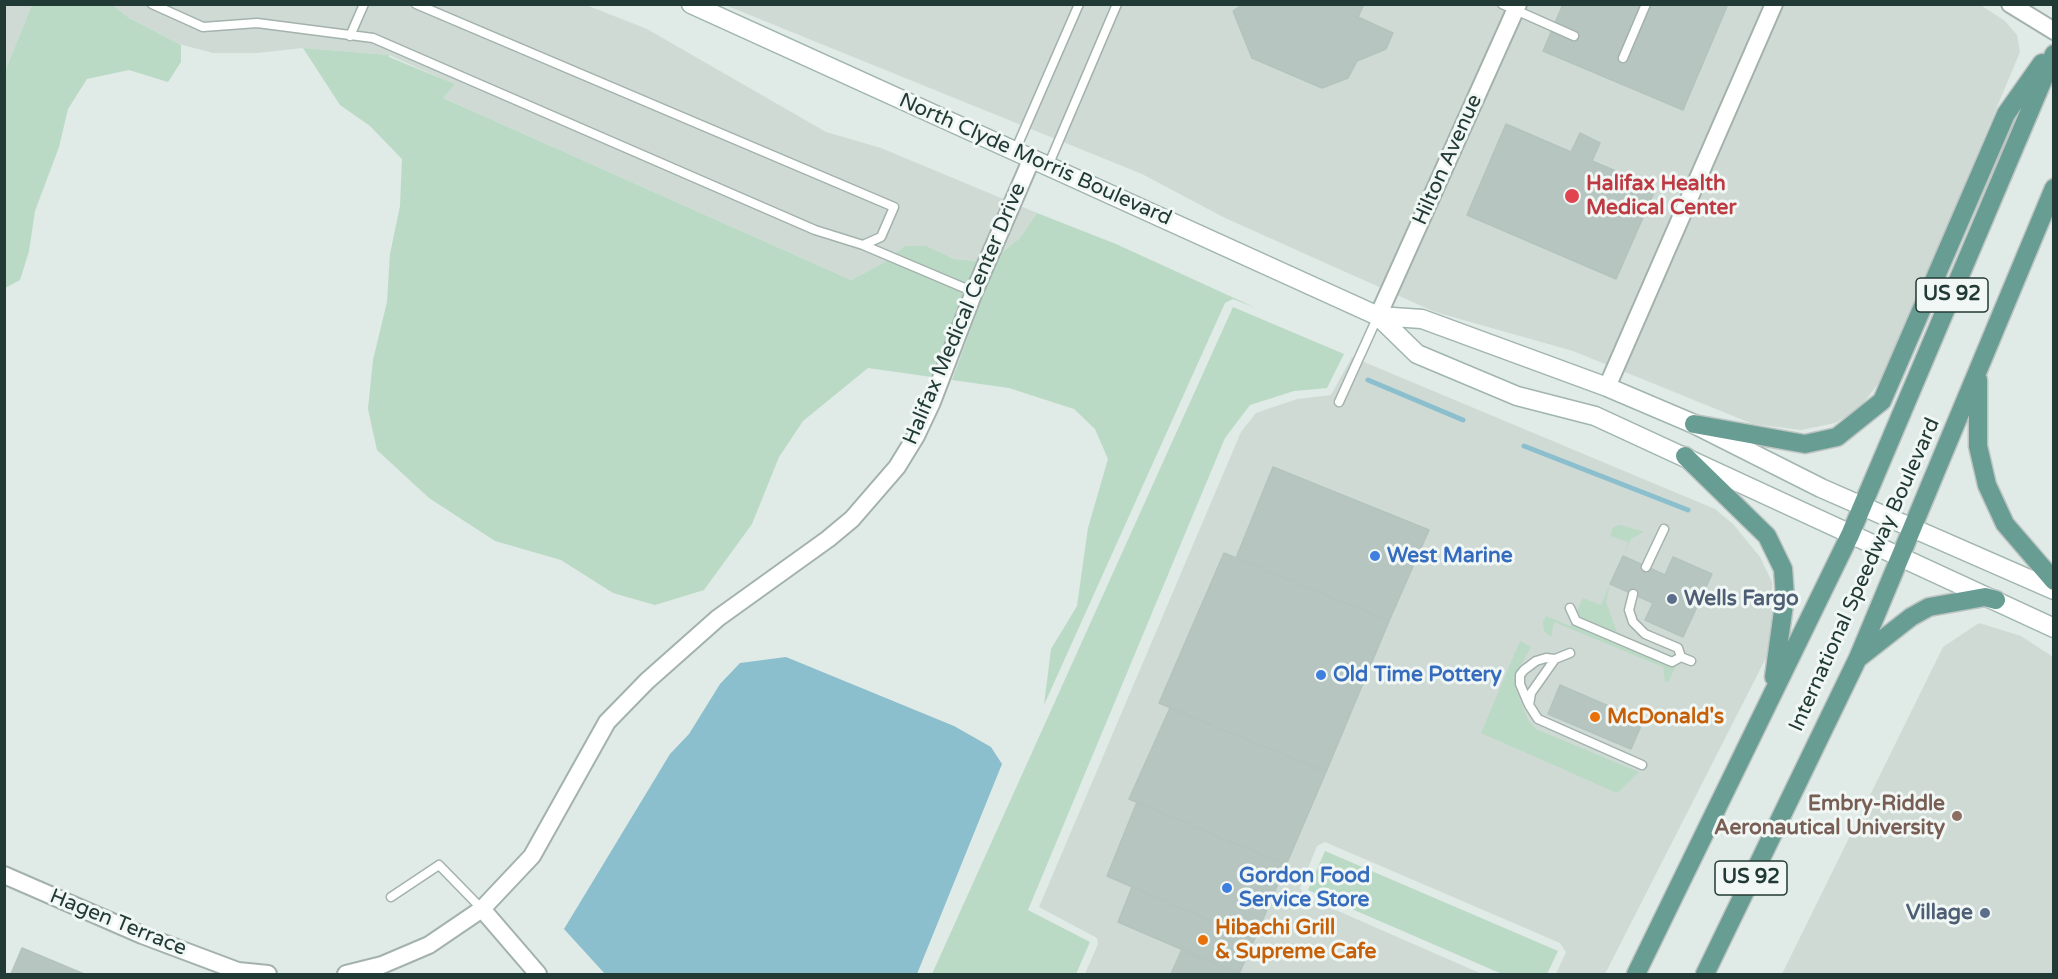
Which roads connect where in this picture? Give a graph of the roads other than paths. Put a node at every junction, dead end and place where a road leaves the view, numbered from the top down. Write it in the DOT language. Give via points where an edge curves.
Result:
graph roads {
  1 [pos="152,4"];
  2 [pos="364,4"];
  3 [pos="416,4"];
  4 [pos="691,4"];
  5 [pos="1079,4"];
  6 [pos="1117,4"];
  7 [pos="1646,4"];
  8 [pos="1774,4"];
  9 [pos="2010,4"];
  10 [pos="1512,7"];
  11 [pos="2054,31"];
  12 [pos="350,36"];
  13 [pos="1574,36"];
  14 [pos="2054,47"];
  15 [pos="2054,54"];
  16 [pos="1623,58"];
  17 [pos="1032,159"];
  18 [pos="2054,188"];
  19 [pos="863,245"];
  20 [pos="974,292"];
  21 [pos="1378,316"];
  22 [pos="1978,372"];
  23 [pos="1607,387"];
  24 [pos="1339,402"];
  25 [pos="1694,424"];
  26 [pos="1685,456"];
  27 [pos="1862,506"];
  28 [pos="1913,527"];
  29 [pos="1664,529"];
  30 [pos="1850,536"];
  31 [pos="1902,558"];
  32 [pos="1646,567"];
  33 [pos="2054,581"];
  34 [pos="2054,590"];
  35 [pos="1633,594"];
  36 [pos="1996,600"];
  37 [pos="1570,608"];
  38 [pos="2054,628"];
  39 [pos="1570,653"];
  40 [pos="1681,657"];
  41 [pos="1858,658"];
  42 [pos="1555,659"];
  43 [pos="1690,661"];
  44 [pos="1772,691"];
  45 [pos="1529,705"];
  46 [pos="1642,765"];
  47 [pos="4,875"];
  48 [pos="391,897"];
  49 [pos="482,909"];
  50 [pos="363,973"];
  51 [pos="268,975"];
  52 [pos="346,975"];
  53 [pos="538,975"];
  54 [pos="1636,975"];
  55 [pos="1704,975"];
  1 -- 12 [label="lane" via="204,27 256,23"];
  2 -- 12 [label="lane"];
  3 -- 19 [label="lane" via="894,207 881,237"];
  4 -- 17 [label="main road, North Clyde Morris Boulevard"];
  5 -- 17 [label="lane"];
  6 -- 17 [label="lane"];
  7 -- 16 [label="lane"];
  8 -- 23 [label="street"];
  9 -- 11 [label="street"];
  10 -- 13 [label="lane"];
  10 -- 21 [label="street, Hilton Avenue"];
  12 -- 19 [label="lane" via="373,38 815,230"];
  14 -- 25 [label="main road" via="2006,114 1882,401 1837,437 1805,444"];
  15 -- 27 [label="main road, International Speedway Boulevard / US 92"];
  17 -- 20 [label="street, Halifax Medical Center Drive"];
  17 -- 21 [label="main road, North Clyde Morris Boulevard"];
  18 -- 22 [label="main road, International Speedway Boulevard / US 92"];
  19 -- 20 [label="lane"];
  20 -- 49 [label="street, Halifax Medical Center Drive" via="944,375 916,436 875,495 828,539 718,618 607,722 532,856"];
  21 -- 23 [label="main road, North Clyde Morris Boulevard" via="1422,319"];
  21 -- 24 [label="lane"];
  21 -- 26 [label="main road, North Clyde Morris Boulevard" via="1417,354 1517,396 1595,416"];
  22 -- 28 [label="main road, International Speedway Boulevard / US 92"];
  22 -- 33 [label="main road" via="1978,446 1987,485 2005,524"];
  23 -- 25 [label="main road, North Clyde Morris Boulevard"];
  25 -- 27 [label="main road, North Clyde Morris Boulevard"];
  26 -- 30 [label="main road, North Clyde Morris Boulevard"];
  26 -- 44 [label="main road" via="1767,536 1783,569 1785,597"];
  27 -- 28 [label="main road, North Clyde Morris Boulevard"];
  27 -- 30 [label="main road, International Speedway Boulevard / US 92"];
  28 -- 31 [label="main road, International Speedway Boulevard / US 92"];
  28 -- 34 [label="main road, North Clyde Morris Boulevard"];
  29 -- 32 [label="lane"];
  30 -- 31 [label="main road, North Clyde Morris Boulevard"];
  30 -- 44 [label="main road, International Speedway Boulevard / US 92"];
  31 -- 36 [label="main road, North Clyde Morris Boulevard"];
  31 -- 41 [label="main road, International Speedway Boulevard / US 92"];
  35 -- 40 [label="lane" via="1629,610 1634,622 1645,634 1678,648"];
  36 -- 38 [label="main road, North Clyde Morris Boulevard"];
  36 -- 41 [label="main road" via="1985,597 1929,607 1911,616"];
  37 -- 40 [label="lane" via="1576,621 1672,662"];
  39 -- 42 [label="lane"];
  40 -- 43 [label="lane"];
  41 -- 55 [label="main road, International Speedway Boulevard / US 92"];
  42 -- 45 [label="lane" via="1531,693"];
  42 -- 45 [label="lane" via="1536,661 1520,675"];
  44 -- 54 [label="main road, International Speedway Boulevard / US 92"];
  45 -- 46 [label="lane" via="1538,719"];
  47 -- 51 [label="street, Hagen Terrace" via="142,935 238,971"];
  48 -- 49 [label="lane" via="439,865"];
  49 -- 50 [label="street" via="429,945"];
  49 -- 53 [label="street"];
  50 -- 52 [label="street"];
}
